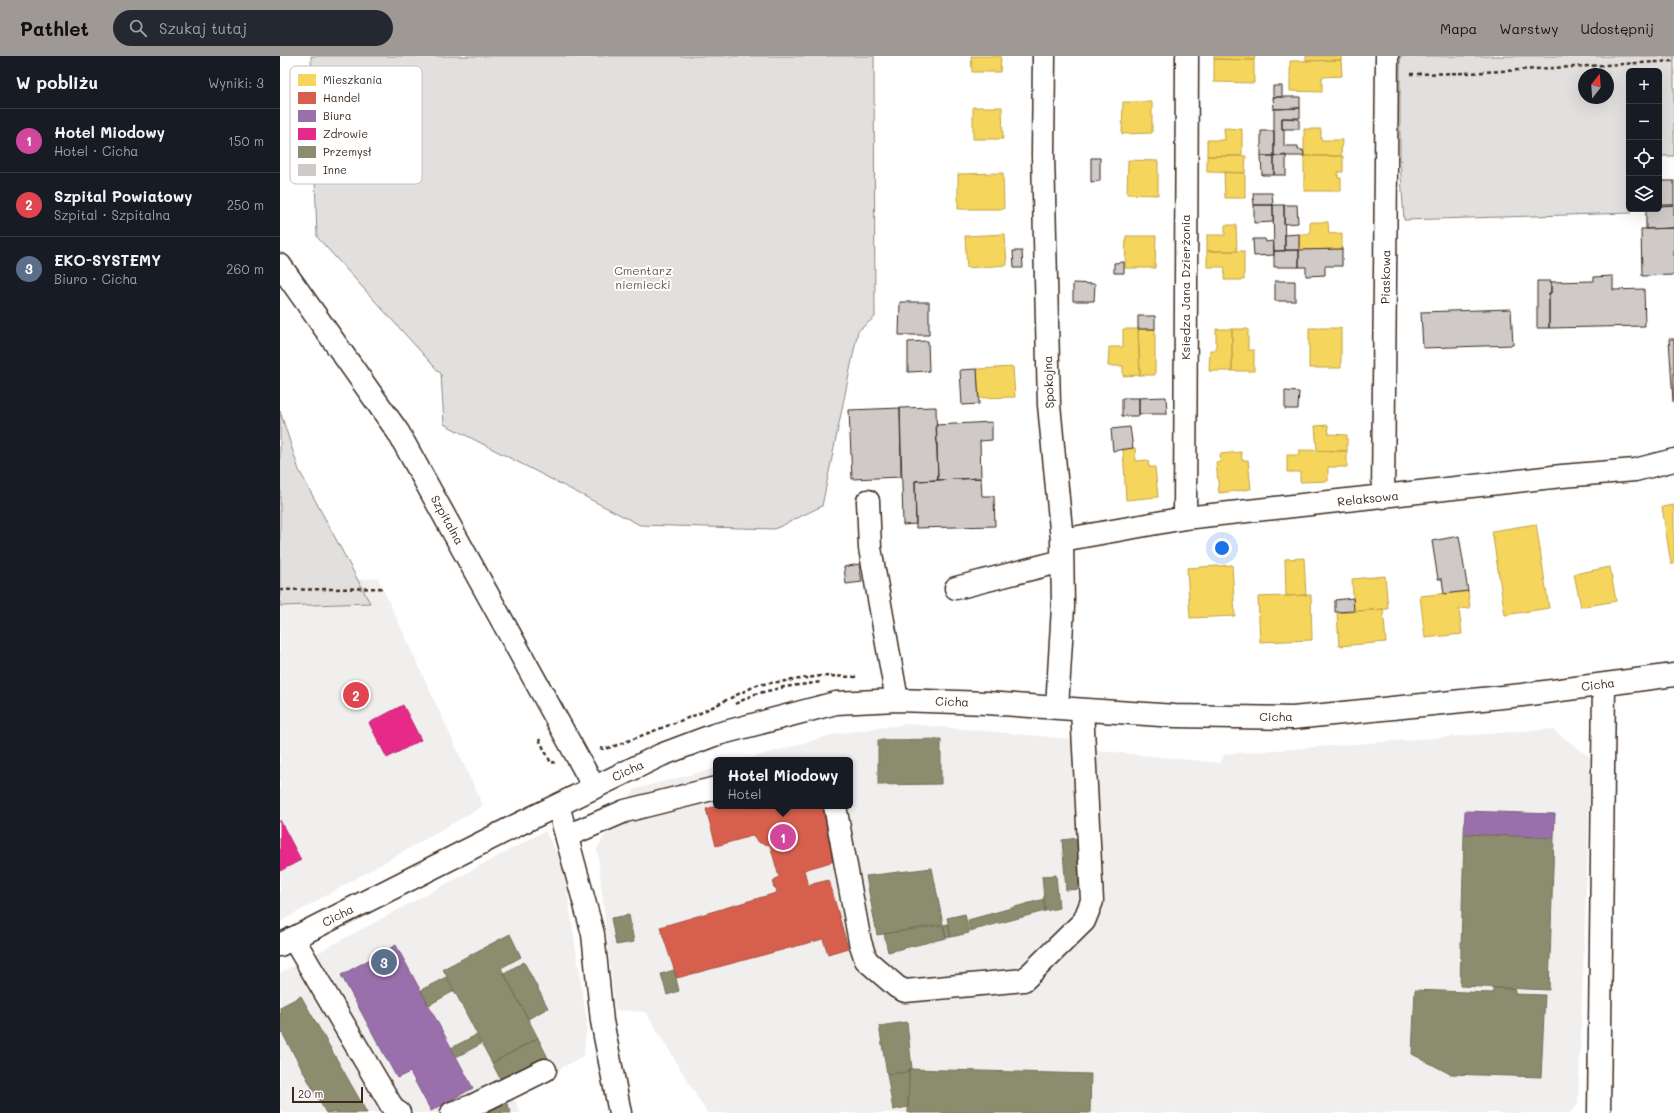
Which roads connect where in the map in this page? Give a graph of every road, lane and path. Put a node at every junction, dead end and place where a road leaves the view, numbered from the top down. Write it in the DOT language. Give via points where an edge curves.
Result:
graph roads {
  1 [pos="1044,56"];
  2 [pos="1187,56"];
  3 [pos="1674,61"];
  4 [pos="1387,65"];
  5 [pos="280,265"];
  6 [pos="1674,460"];
  7 [pos="1383,497"];
  8 [pos="868,501"];
  9 [pos="1185,518"];
  10 [pos="1062,550"];
  11 [pos="385,588"];
  12 [pos="956,588"];
  13 [pos="280,590"];
  14 [pos="1674,675"];
  15 [pos="866,677"];
  16 [pos="825,682"];
  17 [pos="1604,685"];
  18 [pos="897,700"];
  19 [pos="730,706"];
  20 [pos="1057,708"];
  21 [pos="1082,710"];
  22 [pos="536,733"];
  23 [pos="596,748"];
  24 [pos="574,752"];
  25 [pos="594,787"];
  26 [pos="713,789"];
  27 [pos="558,805"];
  28 [pos="836,809"];
  29 [pos="567,836"];
  30 [pos="286,942"];
  31 [pos="545,1070"];
  32 [pos="618,1103"];
  33 [pos="399,1113"];
  34 [pos="452,1113"];
  35 [pos="603,1113"];
  36 [pos="1599,1113"];
  1 -- 10 [label="street, Spokojna" via="1043,154 1049,405"];
  2 -- 9 [label="street, Księdza Jana Dzierżonia"];
  3 -- 4 [label="path" via="1467,73"];
  4 -- 7 [label="street, Piaskowa"];
  5 -- 24 [label="street, Szpitalna" via="398,432"];
  6 -- 7 [label="street, Relaksowa" via="1635,470"];
  7 -- 9 [label="street, Relaksowa"];
  8 -- 18 [label="street" via="870,548"];
  9 -- 10 [label="street, Relaksowa"];
  10 -- 12 [label="street, Relaksowa"];
  10 -- 20 [label="street, Spokojna" via="1063,607"];
  11 -- 13 [label="path"];
  14 -- 17 [label="street, Cicha"];
  15 -- 23 [label="path" via="821,676 757,685 698,714 612,748"];
  16 -- 19 [label="path" via="818,681 762,692"];
  17 -- 21 [label="street, Cicha" via="1293,718 1175,716"];
  17 -- 36 [label="street"];
  18 -- 20 [label="street, Cicha"];
  18 -- 25 [label="street, Cicha" via="836,703 714,736 661,755"];
  20 -- 21 [label="street, Cicha"];
  21 -- 28 [label="street" via="1092,901 1084,921 1024,980 905,990 897,987 866,960 860,942"];
  22 -- 24 [label="path" via="551,763"];
  24 -- 25 [label="street, Szpitalna"];
  25 -- 27 [label="street, Cicha"];
  26 -- 29 [label="street" via="625,811"];
  27 -- 29 [label="street"];
  27 -- 30 [label="street, Cicha"];
  29 -- 32 [label="street" via="593,934 602,1021"];
  30 -- 33 [label="street" via="394,1110"];
  31 -- 34 [label="street" via="472,1106"];
  32 -- 35 [label="street"];
}
